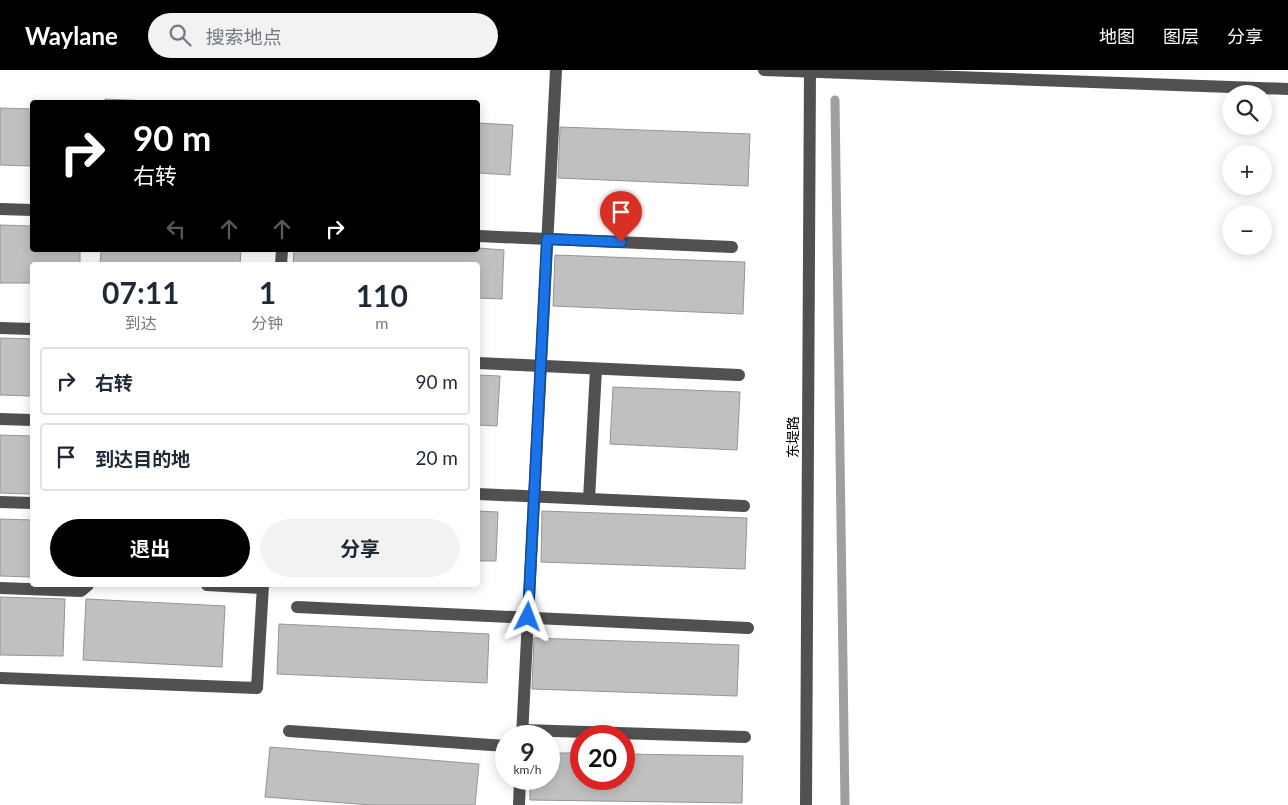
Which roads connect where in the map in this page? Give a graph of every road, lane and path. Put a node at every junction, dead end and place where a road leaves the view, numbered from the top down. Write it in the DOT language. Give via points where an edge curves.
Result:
graph roads {
  1 [pos="556,70"];
  2 [pos="764,70"];
  3 [pos="810,71"];
  4 [pos="1288,90"];
  5 [pos="0,209"];
  6 [pos="30,210"];
  7 [pos="480,236"];
  8 [pos="547,239"];
  9 [pos="732,246"];
  10 [pos="0,328"];
  11 [pos="30,330"];
  12 [pos="480,363"];
  13 [pos="541,366"];
  14 [pos="596,369"];
  15 [pos="739,375"];
  16 [pos="0,419"];
  17 [pos="30,420"];
  18 [pos="480,494"];
  19 [pos="534,496"];
  20 [pos="589,499"];
  21 [pos="0,502"];
  22 [pos="30,503"];
  23 [pos="744,506"];
  24 [pos="86,587"];
  25 [pos="262,587"];
  26 [pos="0,588"];
  27 [pos="297,607"];
  28 [pos="528,617"];
  29 [pos="748,628"];
  30 [pos="0,678"];
  31 [pos="523,725"];
  32 [pos="288,731"];
  33 [pos="560,734"];
  34 [pos="745,737"];
  35 [pos="495,745"];
  36 [pos="520,790"];
  37 [pos="519,805"];
  38 [pos="806,805"];
  1 -- 8 [label="street"];
  2 -- 3 [label="street"];
  3 -- 4 [label="street"];
  3 -- 38 [label="street, 东堤路"];
  5 -- 6 [label="street"];
  7 -- 8 [label="street"];
  8 -- 9 [label="street"];
  8 -- 13 [label="street"];
  10 -- 11 [label="street"];
  12 -- 13 [label="street"];
  13 -- 14 [label="street"];
  13 -- 19 [label="street"];
  14 -- 15 [label="street"];
  14 -- 20 [label="street"];
  16 -- 17 [label="street"];
  18 -- 19 [label="street"];
  19 -- 20 [label="street"];
  19 -- 28 [label="street"];
  20 -- 23 [label="street"];
  21 -- 22 [label="street"];
  24 -- 26 [label="street" via="81,591"];
  25 -- 30 [label="street" via="257,688"];
  27 -- 28 [label="street"];
  28 -- 29 [label="street"];
  28 -- 31 [label="street"];
  32 -- 35 [label="street"];
  33 -- 34 [label="street"];
  36 -- 37 [label="street"];
}
